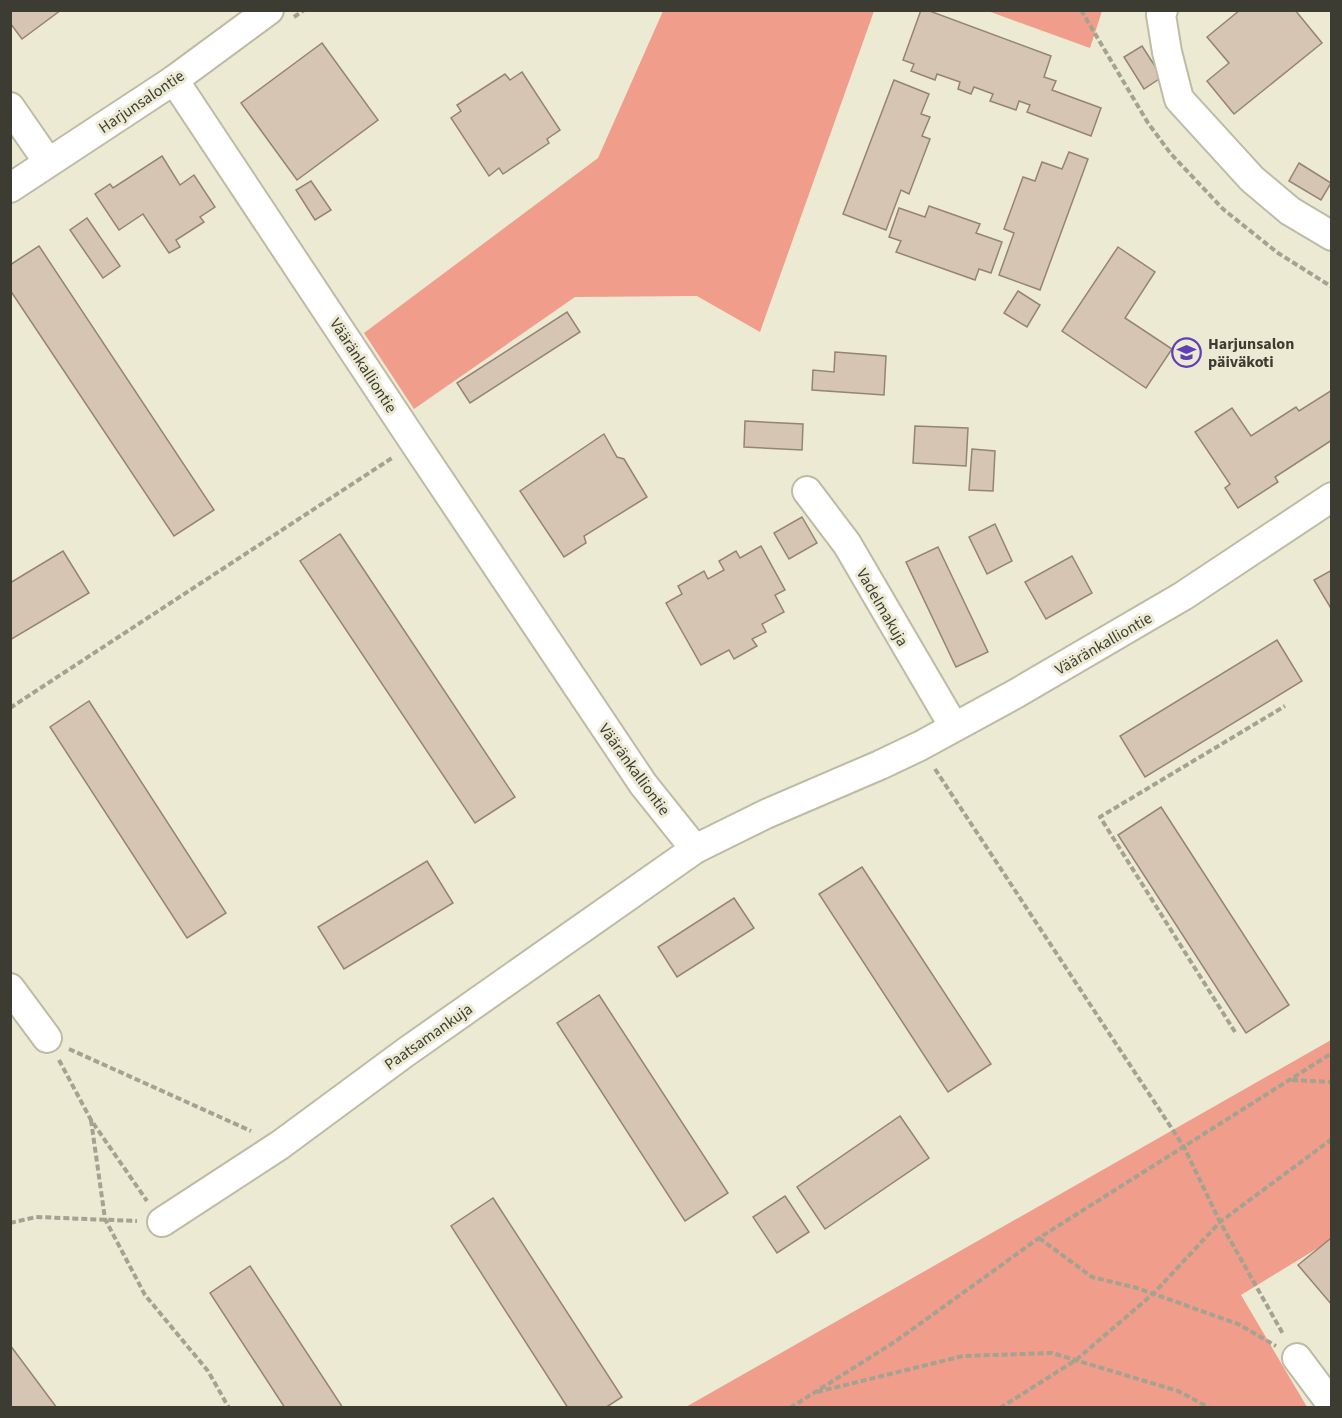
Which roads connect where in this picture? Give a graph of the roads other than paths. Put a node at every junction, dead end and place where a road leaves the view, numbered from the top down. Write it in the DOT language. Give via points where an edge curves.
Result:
graph roads {
  1 [pos="269,10"];
  2 [pos="1162,10"];
  3 [pos="174,80"];
  4 [pos="10,107"];
  5 [pos="48,162"];
  6 [pos="10,188"];
  7 [pos="1332,236"];
  8 [pos="807,491"];
  9 [pos="1332,497"];
  10 [pos="954,727"];
  11 [pos="695,849"];
  12 [pos="10,988"];
  13 [pos="47,1038"];
  14 [pos="162,1222"];
  15 [pos="1297,1358"];
  16 [pos="1332,1405"];
  1 -- 3 [label="street, Harjunsalontie"];
  2 -- 7 [label="street" via="1179,99 1252,179 1290,211"];
  3 -- 5 [label="street, Harjunsalontie"];
  3 -- 11 [label="street, Vääränkalliontie" via="643,784"];
  4 -- 5 [label="street"];
  5 -- 6 [label="street, Harjunsalontie"];
  8 -- 10 [label="street, Vadelmakuja" via="847,544"];
  9 -- 10 [label="street, Vääränkalliontie" via="1183,596"];
  10 -- 11 [label="street, Vääränkalliontie"];
  11 -- 14 [label="street, Paatsamankuja" via="415,1045 280,1145"];
  12 -- 13 [label="street"];
  15 -- 16 [label="street"];
}
